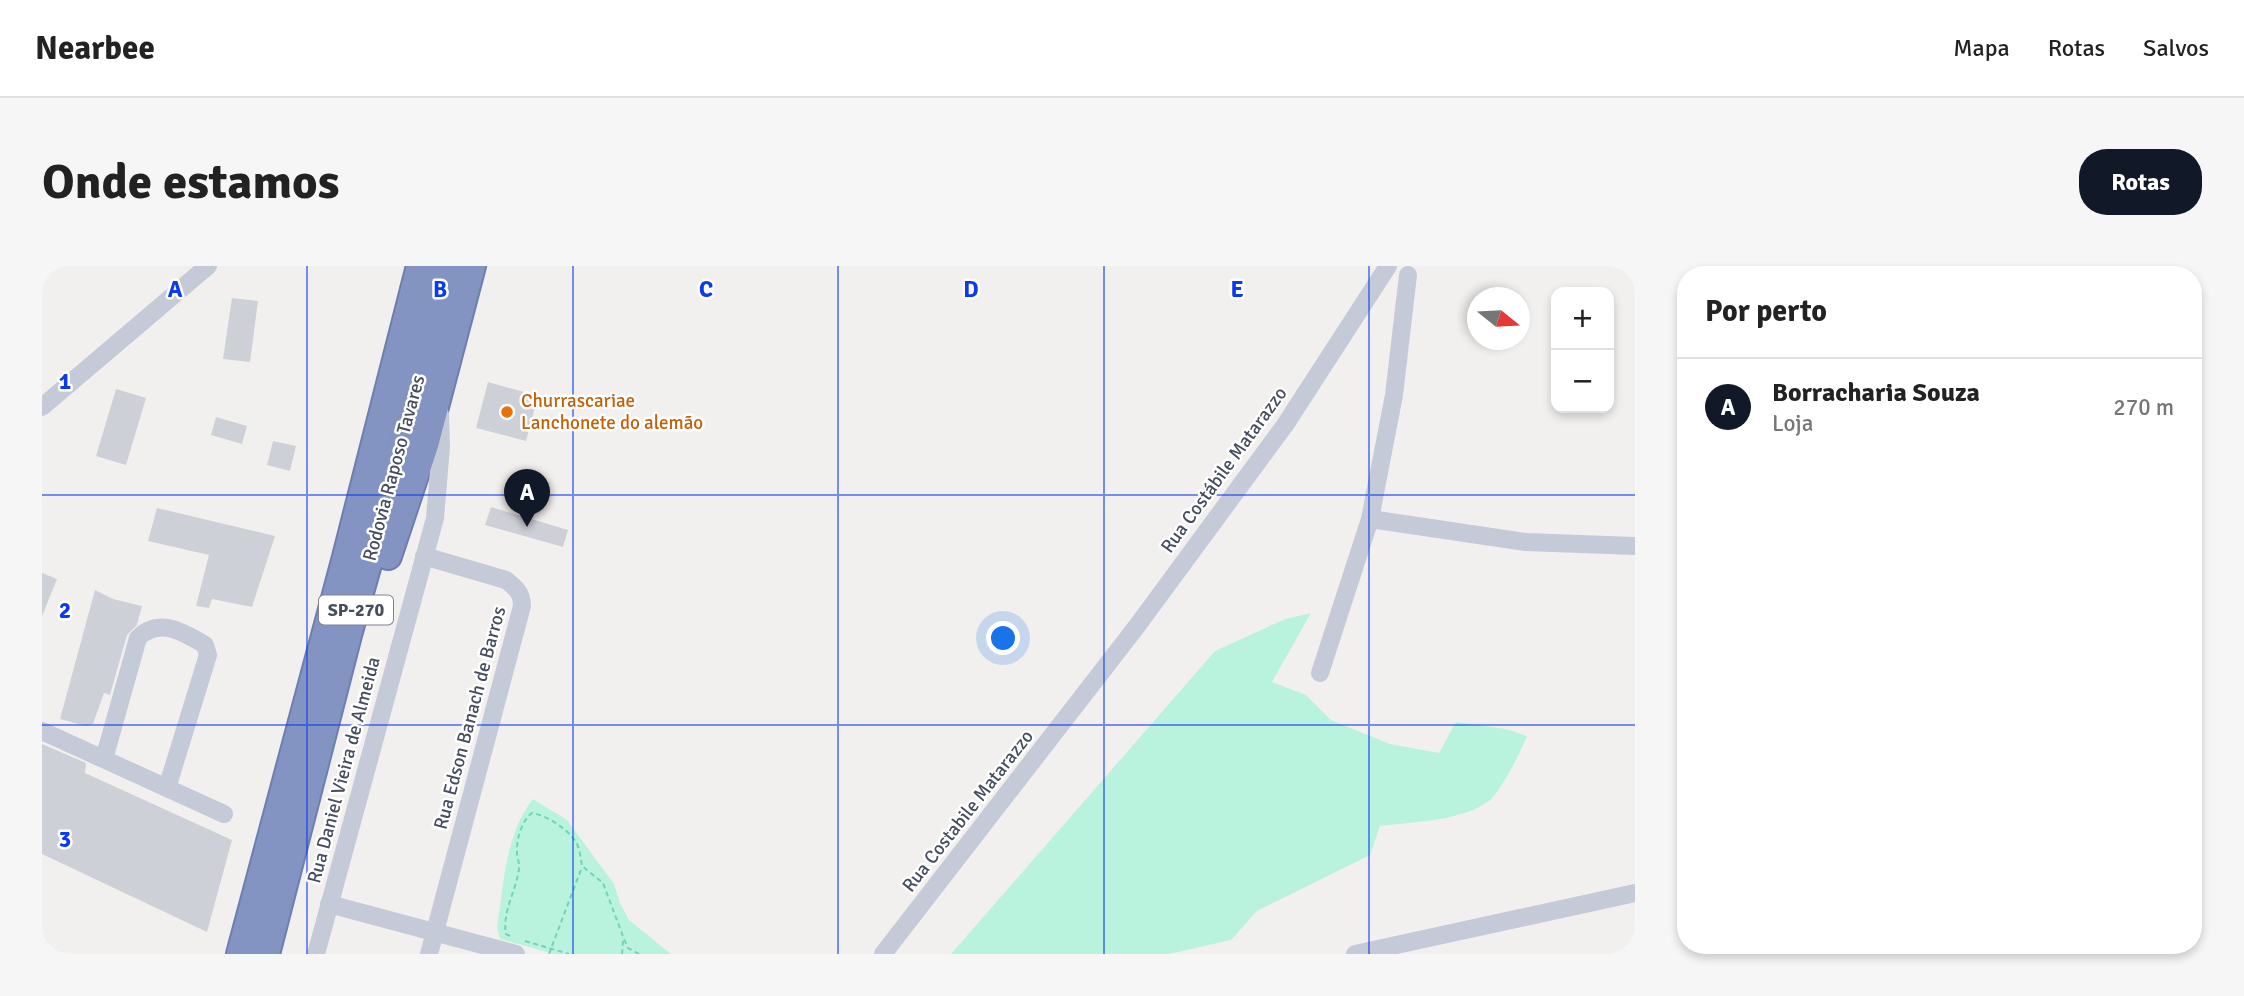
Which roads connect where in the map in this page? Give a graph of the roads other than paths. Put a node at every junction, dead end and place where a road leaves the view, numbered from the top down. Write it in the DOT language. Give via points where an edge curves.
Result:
graph roads {
  1 [pos="208,266"];
  2 [pos="402,266"];
  3 [pos="420,266"];
  4 [pos="446,266"];
  5 [pos="472,266"];
  6 [pos="1388,266"];
  7 [pos="1404,271"];
  8 [pos="440,391"];
  9 [pos="42,407"];
  10 [pos="1276,437"];
  11 [pos="1370,519"];
  12 [pos="1635,546"];
  13 [pos="424,556"];
  14 [pos="315,671"];
  15 [pos="1320,673"];
  16 [pos="1085,692"];
  17 [pos="42,731"];
  18 [pos="104,759"];
  19 [pos="167,788"];
  20 [pos="224,814"];
  21 [pos="297,837"];
  22 [pos="1635,893"];
  23 [pos="329,904"];
  24 [pos="435,932"];
  25 [pos="517,944"];
  26 [pos="240,954"];
  27 [pos="266,954"];
  28 [pos="316,954"];
  29 [pos="429,954"];
  30 [pos="883,954"];
  31 [pos="1355,954"];
  1 -- 9 [label="street"];
  2 -- 14 [label="highway" via="374,411 326,602"];
  3 -- 14 [label="highway, Rodovia Raposo Tavares / SP-270"];
  4 -- 21 [label="highway, Rodovia Raposo Tavares / SP-270"];
  5 -- 8 [label="highway"];
  6 -- 10 [label="street, Rua Costábile Matarazzo"];
  7 -- 10 [label="street, Rua Costábile Matarazzo" via="1314,399"];
  7 -- 11 [label="street" via="1394,395"];
  8 -- 13 [label="street, Rua Daniel Vieira de Almeida" via="435,518"];
  8 -- 21 [label="highway"];
  10 -- 16 [label="street, Rua Costábile Matarazzo"];
  11 -- 12 [label="street" via="1526,542"];
  11 -- 15 [label="street"];
  13 -- 23 [label="street, Rua Daniel Vieira de Almeida"];
  13 -- 24 [label="street, Rua Edson Banach de Barros" via="506,580 522,596"];
  14 -- 26 [label="highway, Rodovia Raposo Tavares / SP-270"];
  16 -- 30 [label="street, Rua Costabile Matarazzo"];
  17 -- 18 [label="street"];
  18 -- 19 [label="street"];
  18 -- 19 [label="street" via="138,638 157,626 187,634 205,645 208,655"];
  19 -- 20 [label="street"];
  21 -- 27 [label="highway, Rodovia Raposo Tavares / SP-270"];
  22 -- 31 [label="street"];
  23 -- 24 [label="street"];
  23 -- 28 [label="street, Rua Daniel Vieira de Almeida"];
  24 -- 25 [label="street"];
  24 -- 29 [label="street, Rua Edson Banach de Barros"];
}
